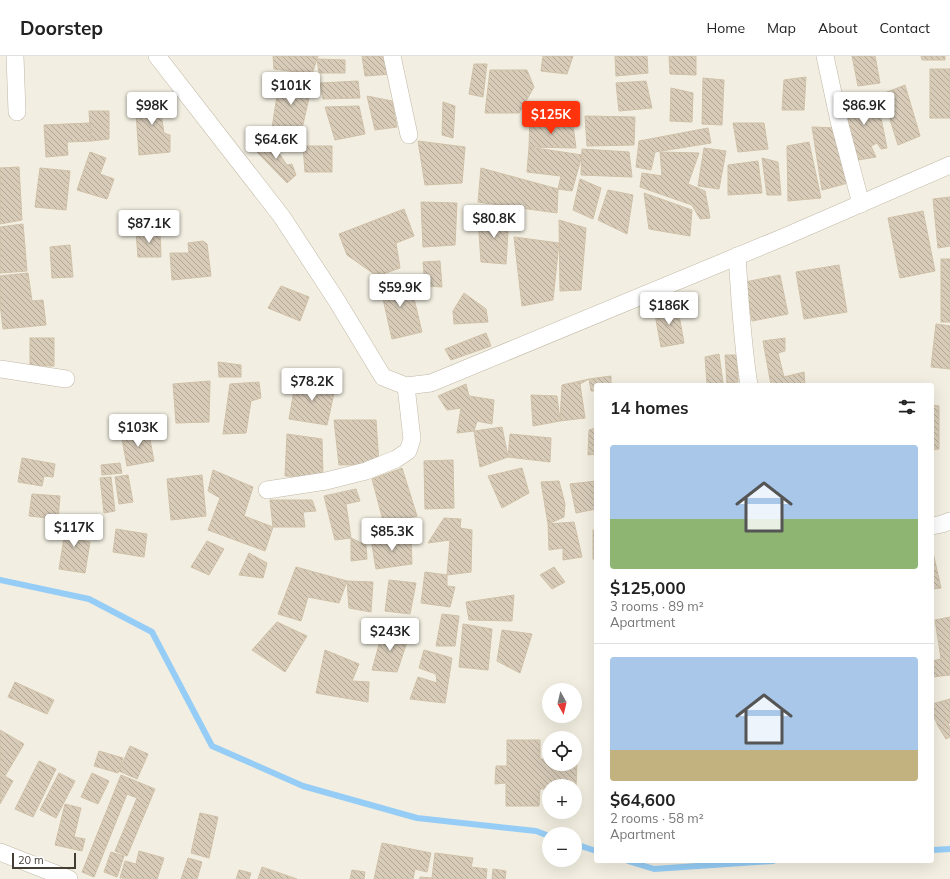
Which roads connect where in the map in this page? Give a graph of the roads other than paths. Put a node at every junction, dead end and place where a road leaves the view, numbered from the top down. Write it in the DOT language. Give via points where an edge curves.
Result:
graph roads {
  1 [pos="14,56"];
  2 [pos="157,56"];
  3 [pos="392,56"];
  4 [pos="825,56"];
  5 [pos="17,112"];
  6 [pos="409,135"];
  7 [pos="950,165"];
  8 [pos="861,204"];
  9 [pos="737,256"];
  10 [pos="0,369"];
  11 [pos="66,379"];
  12 [pos="749,383"];
  13 [pos="406,386"];
  14 [pos="267,490"];
  15 [pos="950,521"];
  16 [pos="934,526"];
  17 [pos="0,852"];
  18 [pos="69,879"];
  1 -- 5 [label="street"];
  2 -- 13 [label="street" via="282,218 338,301 383,377"];
  3 -- 6 [label="street"];
  4 -- 8 [label="street"];
  7 -- 8 [label="street"];
  8 -- 9 [label="street"];
  9 -- 12 [label="street"];
  9 -- 13 [label="street" via="431,383"];
  10 -- 11 [label="street"];
  13 -- 14 [label="street" via="412,439 408,451 396,459 366,471 326,481"];
  15 -- 16 [label="street"];
  17 -- 18 [label="street"];
}
